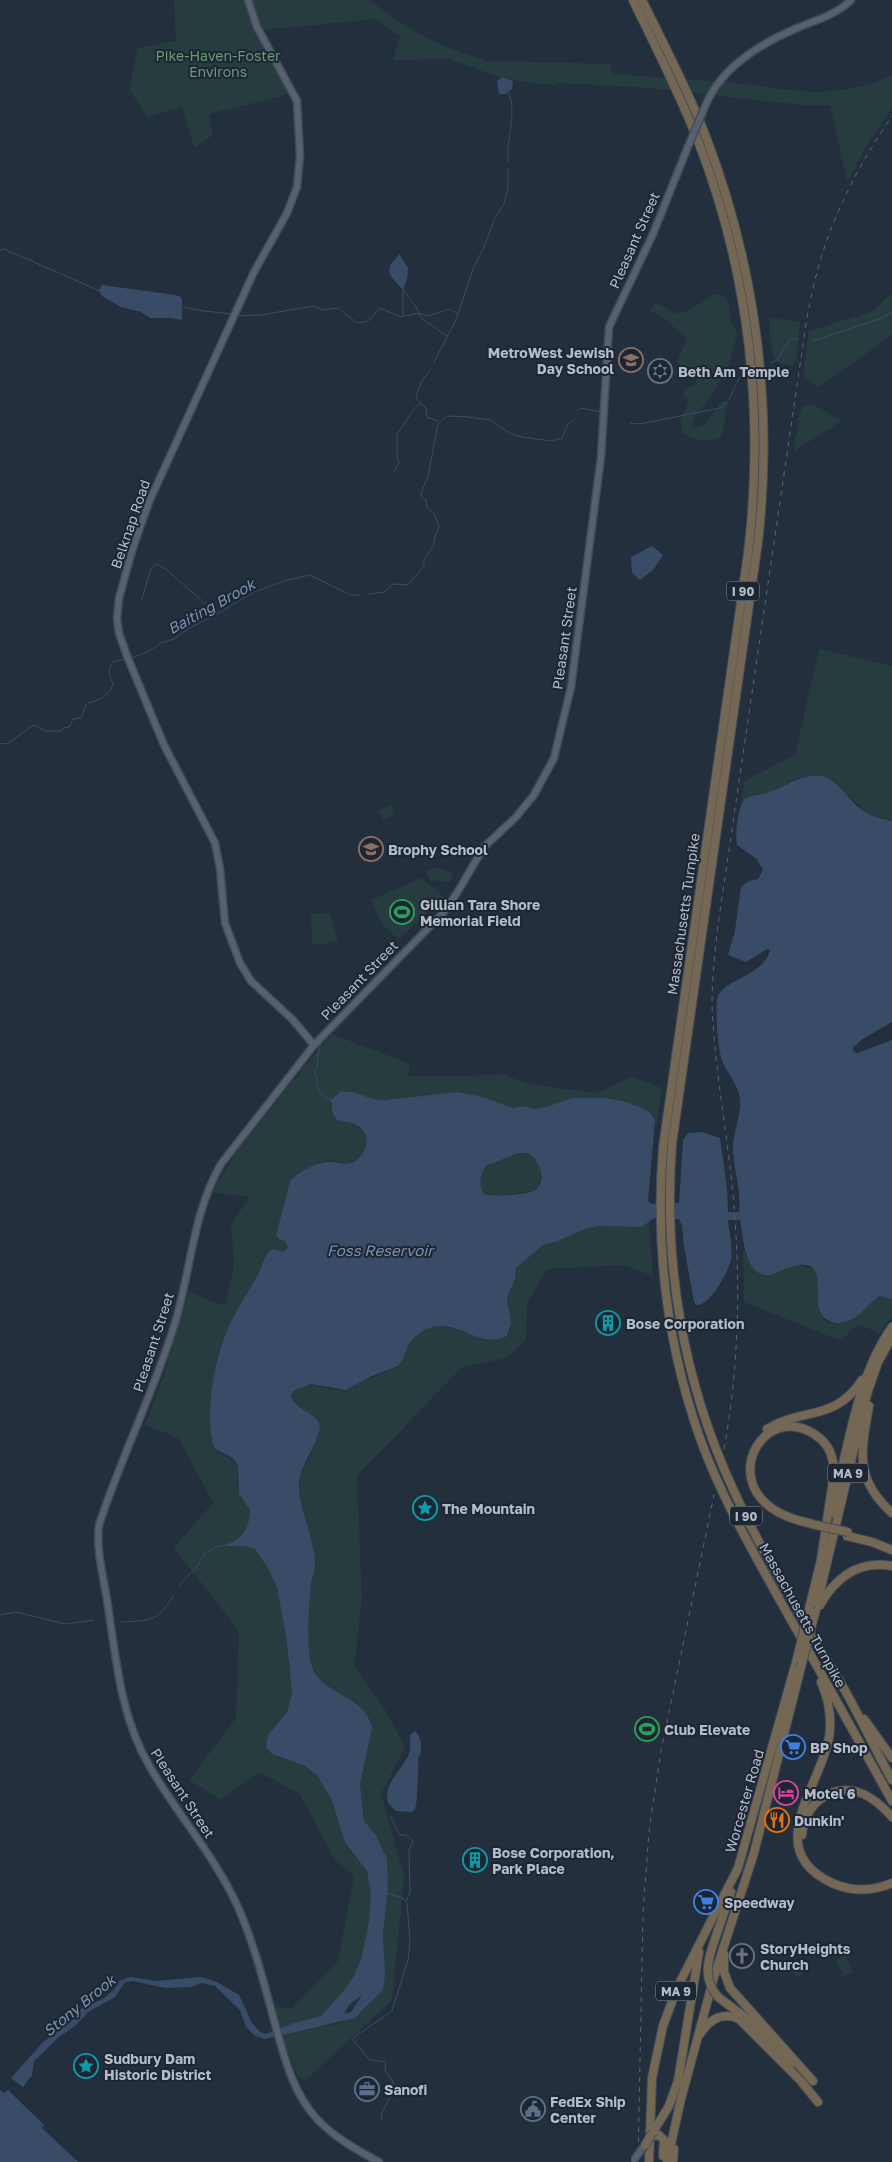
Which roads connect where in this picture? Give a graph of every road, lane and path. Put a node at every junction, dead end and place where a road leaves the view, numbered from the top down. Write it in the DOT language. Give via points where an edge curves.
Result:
graph roads {
  1 [pos="248,0"];
  2 [pos="633,0"];
  3 [pos="642,0"];
  4 [pos="851,0"];
  5 [pos="314,1045"];
  6 [pos="892,1327"];
  7 [pos="892,1337"];
  8 [pos="874,1364"];
  9 [pos="892,1513"];
  10 [pos="816,1527"];
  11 [pos="848,1534"];
  12 [pos="892,1545"];
  13 [pos="892,1550"];
  14 [pos="821,1560"];
  15 [pos="892,1566"];
  16 [pos="815,1613"];
  17 [pos="788,1615"];
  18 [pos="844,1689"];
  19 [pos="892,1758"];
  20 [pos="892,1780"];
  21 [pos="892,1801"];
  22 [pos="892,1817"];
  23 [pos="892,1878"];
  24 [pos="733,1880"];
  25 [pos="892,1883"];
  26 [pos="705,1934"];
  27 [pos="726,1939"];
  28 [pos="694,2048"];
  29 [pos="818,2102"];
  30 [pos="677,2112"];
  31 [pos="653,2134"];
  32 [pos="645,2144"];
  33 [pos="633,2161"];
  34 [pos="379,2162"];
  35 [pos="649,2162"];
  36 [pos="662,2162"];
  37 [pos="667,2162"];
  38 [pos="673,2162"];
  1 -- 5 [label="main road, Belknap Road" via="257,27 297,101 300,156 297,187 151,496 119,598 117,619 126,656 164,745 215,843 224,920 240,963 248,977"];
  2 -- 17 [label="highway, Massachusetts Turnpike / I 90" via="687,114 724,216 746,322 755,424 749,546 668,1106 660,1198 664,1283 672,1337 697,1429 728,1504"];
  3 -- 18 [label="highway, Massachusetts Turnpike / I 90" via="701,125 732,216 753,310 763,425 758,542 675,1117 670,1199 674,1280 691,1374 712,1440 745,1514"];
  4 -- 5 [label="main road, Pleasant Street, bridge" via="832,14 786,33 745,57 718,83 610,327 602,458 571,687 552,764 525,807 480,852 443,913"];
  5 -- 34 [label="main road, Pleasant Street" via="213,1178 202,1209 170,1338 101,1517 98,1533 122,1690 132,1730 142,1753 236,1902 252,1944 292,2080 312,2113 336,2136"];
  6 -- 8 [label="highway, Worcester Road / MA 9"];
  7 -- 8 [label="highway, Worcester Road / MA 9"];
  8 -- 9 [label="highway" via="862,1462 870,1488"];
  8 -- 10 [label="highway" via="843,1402 770,1427 757,1438 746,1457 746,1483 759,1504 781,1518"];
  8 -- 14 [label="highway, Worcester Road / MA 9" via="858,1404"];
  8 -- 16 [label="highway, Worcester Road / MA 9"];
  10 -- 11 [label="highway, bridge"];
  10 -- 14 [label="highway" via="775,1510 753,1487 749,1470 752,1455 761,1441 774,1431 789,1427 806,1430 819,1437 830,1453 834,1471"];
  11 -- 12 [label="highway"];
  11 -- 13 [label="highway"];
  14 -- 24 [label="highway, Worcester Road / MA 9, bridge" via="797,1659"];
  15 -- 16 [label="highway" via="870,1565 847,1573 834,1584"];
  16 -- 27 [label="highway, Worcester Road / MA 9, bridge" via="756,1847"];
  17 -- 21 [label="highway, Massachusetts Turnpike / I 90"];
  17 -- 25 [label="highway" via="824,1690 830,1717 826,1748 800,1817 797,1837 800,1850 812,1869 840,1886 867,1889"];
  18 -- 19 [label="highway"];
  18 -- 20 [label="highway, Massachusetts Turnpike / I 90"];
  22 -- 23 [label="highway" via="864,1795 837,1792 822,1798 811,1808 802,1837 811,1861 836,1880 862,1885"];
  24 -- 26 [label="highway, Worcester Road / MA 9"];
  24 -- 27 [label="highway, bridge" via="708,1959 710,1986 718,1997 760,2029 812,2083 730,1988 724,1967"];
  26 -- 31 [label="highway" via="695,1968 678,2081"];
  26 -- 35 [label="highway, Worcester Road / MA 9" via="672,2000 658,2045 651,2088"];
  27 -- 28 [label="highway, Worcester Road / MA 9"];
  28 -- 29 [label="highway" via="713,2019 724,2016 738,2018 757,2034"];
  28 -- 30 [label="highway, Worcester Road / MA 9"];
  30 -- 37 [label="highway, Worcester Road / MA 9"];
  30 -- 38 [label="highway"];
  31 -- 32 [label="highway, bridge"];
  31 -- 36 [label="highway" via="664,2140"];
  32 -- 33 [label="main road, bridge"];
}
